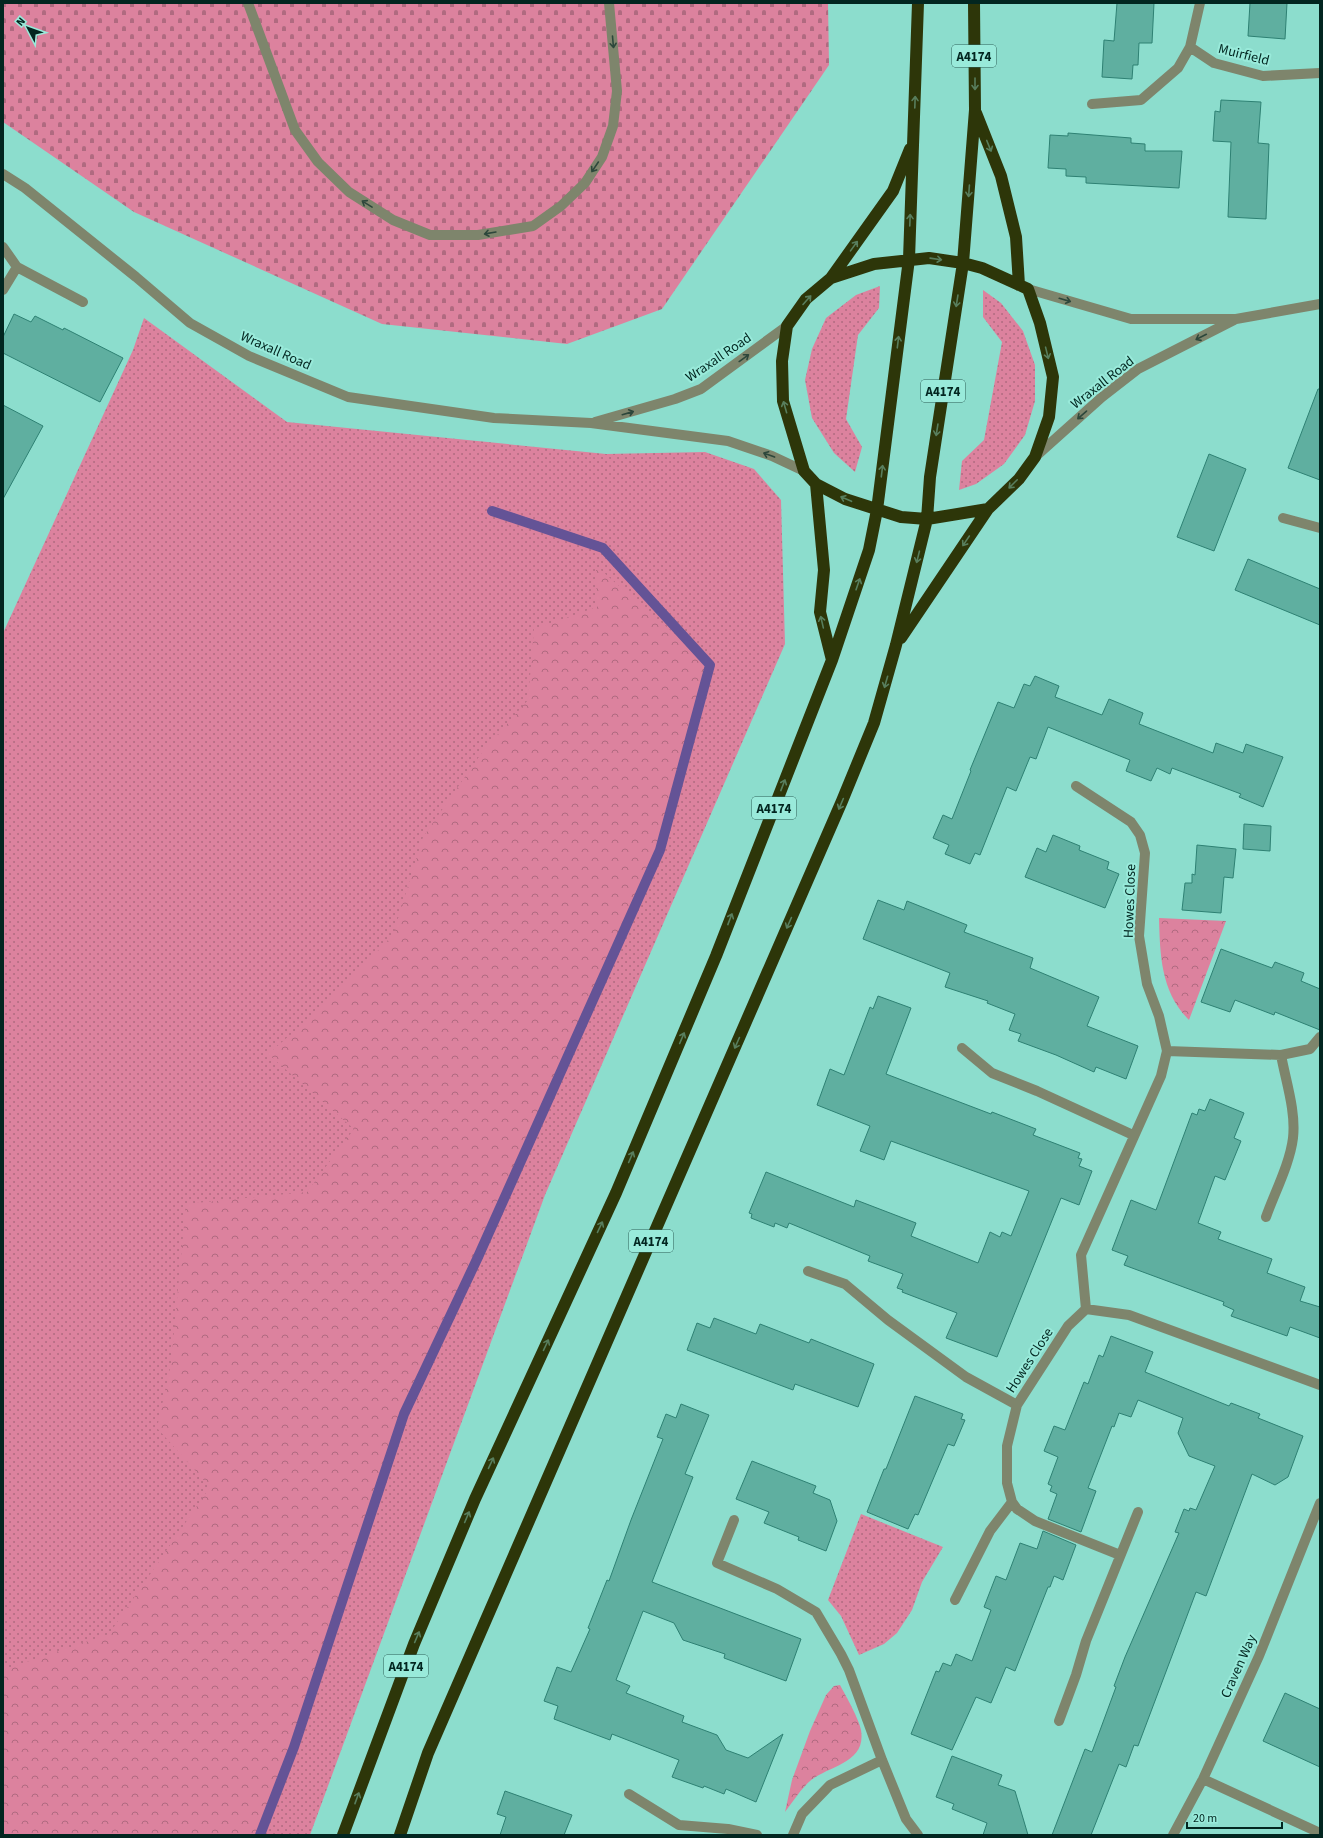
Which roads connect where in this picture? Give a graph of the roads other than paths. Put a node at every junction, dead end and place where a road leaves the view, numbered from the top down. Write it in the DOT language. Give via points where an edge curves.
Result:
graph roads {
  1 [pos="248,3"];
  2 [pos="609,3"];
  3 [pos="918,3"];
  4 [pos="974,3"];
  5 [pos="1200,3"];
  6 [pos="1190,47"];
  7 [pos="1320,73"];
  8 [pos="1092,104"];
  9 [pos="975,110"];
  10 [pos="914,141"];
  11 [pos="3,174"];
  12 [pos="3,247"];
  13 [pos="909,259"];
  14 [pos="963,263"];
  15 [pos="17,267"];
  16 [pos="831,278"];
  17 [pos="1024,287"];
  18 [pos="3,290"];
  19 [pos="83,302"];
  20 [pos="1320,304"];
  21 [pos="1236,319"];
  22 [pos="787,326"];
  23 [pos="591,424"];
  24 [pos="1035,457"];
  25 [pos="804,471"];
  26 [pos="816,484"];
  27 [pos="988,509"];
  28 [pos="877,510"];
  29 [pos="1283,518"];
  30 [pos="927,519"];
  31 [pos="1320,528"];
  32 [pos="896,645"];
  33 [pos="832,660"];
  34 [pos="1076,786"];
  35 [pos="1320,1037"];
  36 [pos="962,1048"];
  37 [pos="1167,1051"];
  38 [pos="1281,1055"];
  39 [pos="1133,1136"];
  40 [pos="1266,1217"];
  41 [pos="808,1271"];
  42 [pos="1086,1309"];
  43 [pos="1320,1385"];
  44 [pos="1017,1405"];
  45 [pos="1012,1502"];
  46 [pos="1320,1503"];
  47 [pos="1138,1512"];
  48 [pos="734,1520"];
  49 [pos="1120,1555"];
  50 [pos="955,1600"];
  51 [pos="1059,1721"];
  52 [pos="882,1760"];
  53 [pos="1203,1779"];
  54 [pos="629,1794"];
  55 [pos="1320,1832"];
  56 [pos="343,1835"];
  57 [pos="400,1835"];
  58 [pos="757,1835"];
  59 [pos="793,1835"];
  60 [pos="918,1835"];
  61 [pos="1173,1835"];
  2 -- 1 [label="street, one-way" via="617,91 613,126 602,157 585,183 561,206 533,226 478,235 430,235 393,220 349,192 318,162 295,130"];
  10 -- 3 [label="highway, A4174, one-way"];
  4 -- 9 [label="highway, A4174, one-way"];
  5 -- 6 [label="street"];
  6 -- 7 [label="street, Muirfield" via="1214,63 1263,76"];
  6 -- 8 [label="street" via="1178,68 1141,100"];
  9 -- 14 [label="highway, A4174, one-way"];
  9 -- 17 [label="highway, A4174, one-way" via="1001,176 1016,237"];
  13 -- 10 [label="highway, A4174, one-way"];
  16 -- 10 [label="highway, A4174, one-way" via="893,191"];
  11 -- 23 [label="street, Wraxall Road" via="37,198 190,323 249,356 348,397 494,418"];
  12 -- 15 [label="street"];
  13 -- 14 [label="highway, one-way" via="929,258"];
  13 -- 16 [label="highway" via="874,264"];
  28 -- 13 [label="highway, A4174, one-way"];
  14 -- 17 [label="highway" via="982,268"];
  14 -- 30 [label="highway, A4174, one-way" via="930,477"];
  15 -- 18 [label="street"];
  15 -- 19 [label="street"];
  22 -- 16 [label="highway, one-way" via="806,299"];
  17 -- 21 [label="street, Wraxall Road, one-way" via="1132,319"];
  17 -- 24 [label="highway, one-way" via="1040,323 1053,377 1049,417"];
  20 -- 21 [label="street, Wraxall Road"];
  21 -- 24 [label="street, Wraxall Road, one-way" via="1138,369 1102,397"];
  23 -- 22 [label="street, Wraxall Road, one-way" via="701,389"];
  25 -- 22 [label="highway, one-way" via="783,401 782,361"];
  25 -- 23 [label="street, Wraxall Road, one-way" via="772,456 728,441"];
  24 -- 27 [label="highway, one-way" via="1019,479"];
  25 -- 26 [label="highway"];
  28 -- 26 [label="highway, one-way" via="845,499"];
  33 -- 26 [label="highway, one-way" via="820,612 824,570"];
  27 -- 30 [label="highway"];
  27 -- 32 [label="highway, A4174, one-way"];
  28 -- 30 [label="highway" via="901,517"];
  33 -- 28 [label="highway, A4174, one-way" via="869,550"];
  29 -- 31 [label="street"];
  30 -- 32 [label="highway, A4174, one-way"];
  32 -- 57 [label="highway, A4174, one-way" via="874,723 845,794 431,1746"];
  56 -- 33 [label="highway, A4174, one-way" via="414,1644 472,1506 619,1186 716,956"];
  34 -- 37 [label="street, Howes Close" via="1131,822 1140,835 1145,853 1139,936 1147,984 1159,1016"];
  35 -- 38 [label="street" via="1310,1049"];
  36 -- 39 [label="street" via="992,1073"];
  37 -- 38 [label="street"];
  37 -- 39 [label="street, Howes Close" via="1160,1076"];
  38 -- 40 [label="street" via="1292,1111 1293,1137 1290,1153"];
  39 -- 42 [label="street, Howes Close" via="1081,1254"];
  41 -- 44 [label="street" via="845,1284 888,1320 966,1377"];
  42 -- 43 [label="street" via="1128,1315"];
  42 -- 44 [label="street, Howes Close" via="1068,1326"];
  44 -- 45 [label="street, Howes Close" via="1007,1446 1007,1483"];
  45 -- 49 [label="street" via="1017,1509 1035,1522"];
  45 -- 50 [label="street" via="990,1531"];
  46 -- 53 [label="street, Craven Way" via="1259,1656"];
  47 -- 49 [label="street"];
  48 -- 52 [label="street" via="717,1563 777,1589 816,1612 849,1670"];
  49 -- 51 [label="street" via="1086,1641"];
  52 -- 59 [label="street" via="830,1785 802,1814"];
  52 -- 60 [label="street" via="906,1819"];
  53 -- 55 [label="street"];
  53 -- 61 [label="street, Craven Way"];
  54 -- 58 [label="street" via="679,1825 728,1829"];
}
